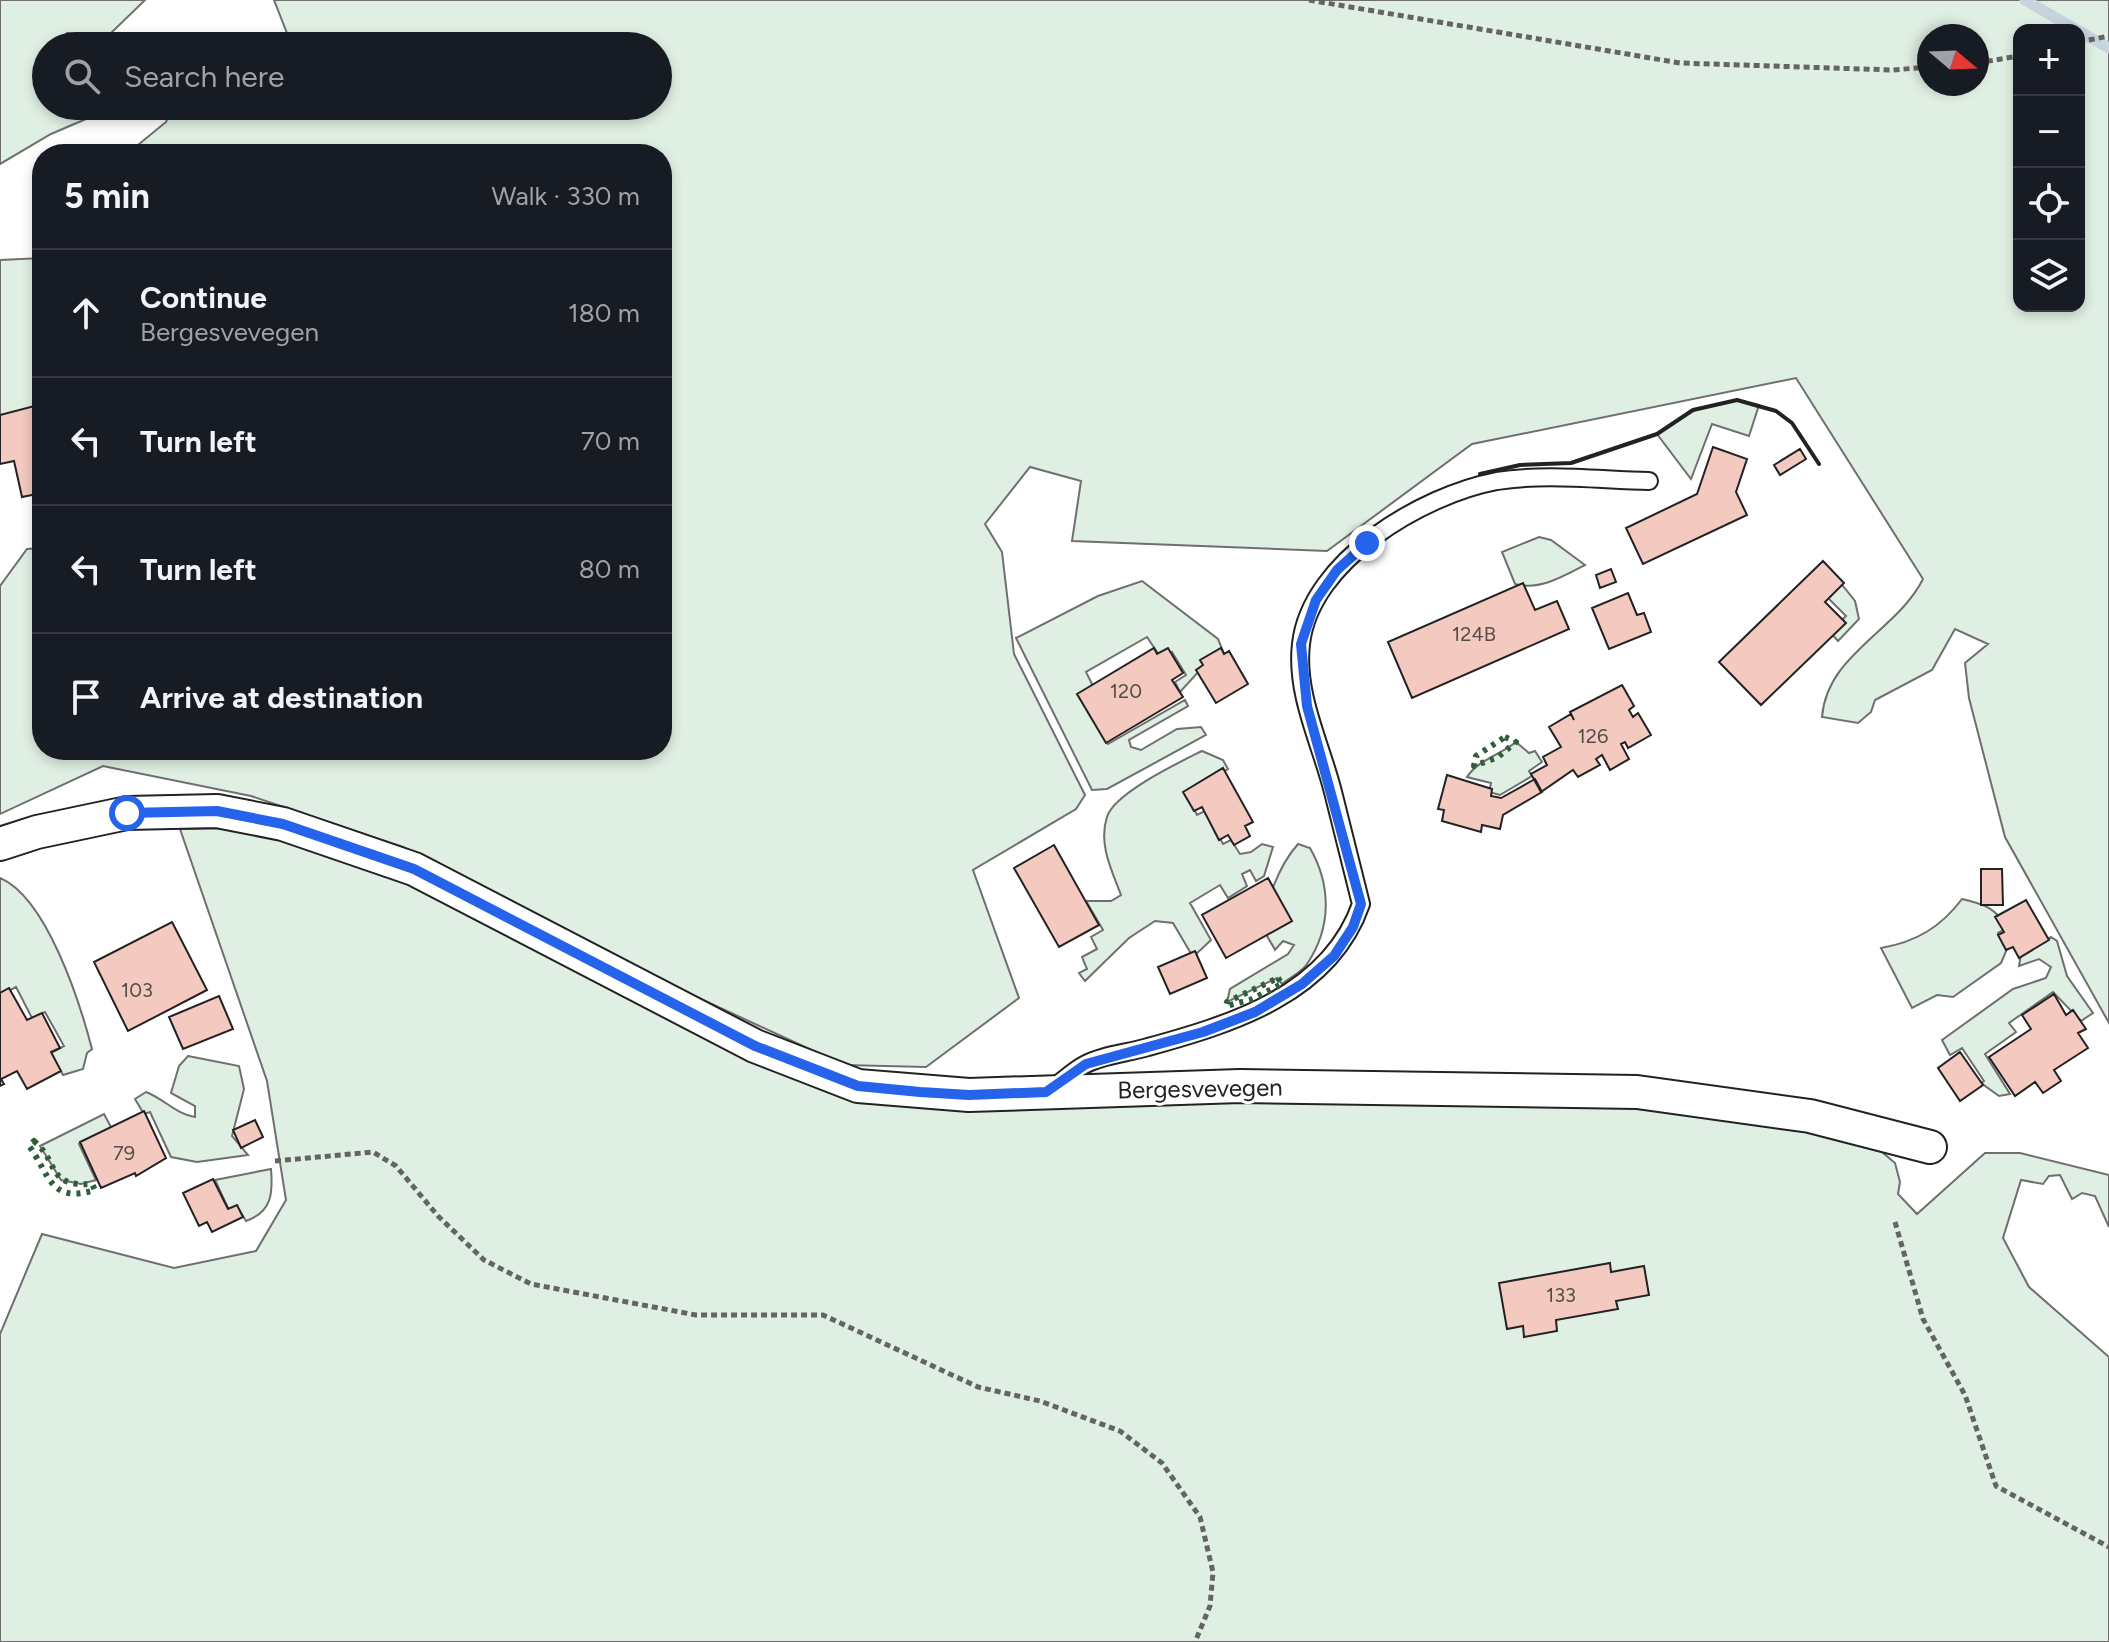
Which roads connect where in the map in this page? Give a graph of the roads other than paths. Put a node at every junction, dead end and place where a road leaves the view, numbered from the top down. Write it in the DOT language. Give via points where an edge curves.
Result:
graph roads {
  1 [pos="1649,481"];
  2 [pos="0,844"];
  3 [pos="1046,1092"];
  4 [pos="1930,1147"];
  1 -- 3 [label="lane" via="1536,478 1464,490 1396,522 1337,570 1307,618 1301,664 1307,706 1361,904 1353,927 1334,956 1302,984 1255,1012 1086,1064"];
  2 -- 3 [label="street, Bergesvevegen" via="127,813 217,811 283,824 414,869 755,1046 858,1086 969,1095"];
  3 -- 4 [label="street, Bergesvevegen" via="1240,1086 1637,1092 1810,1116"];
}
